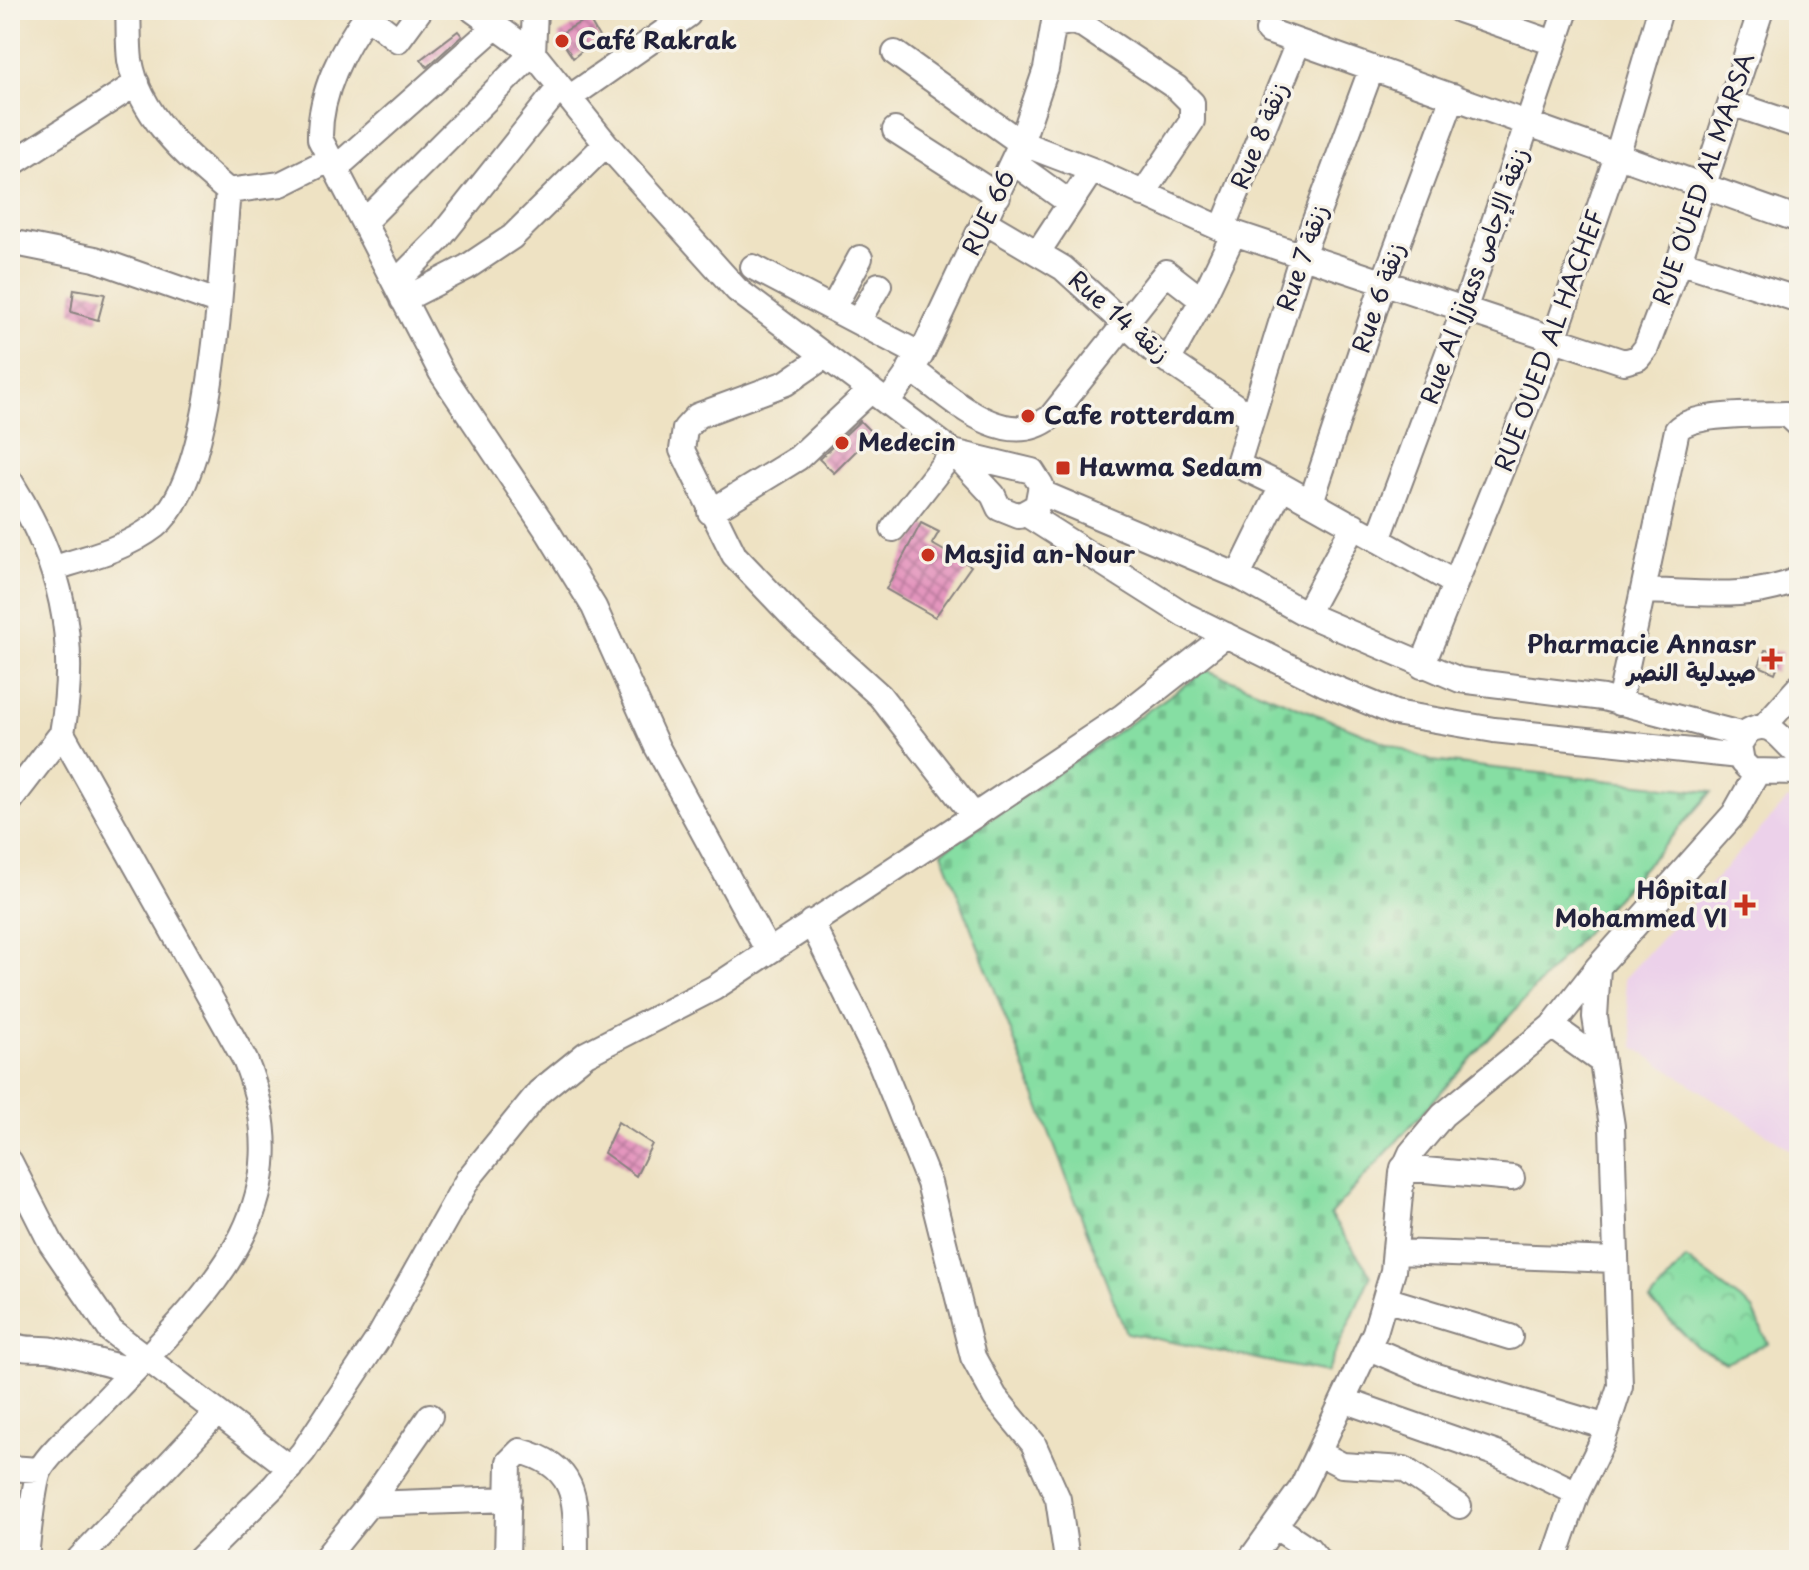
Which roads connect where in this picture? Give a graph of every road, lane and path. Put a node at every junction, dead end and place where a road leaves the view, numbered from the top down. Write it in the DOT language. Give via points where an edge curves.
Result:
graph roads {
  1 [pos="128,10"];
  2 [pos="420,10"];
  3 [pos="473,10"];
  4 [pos="535,10"];
  5 [pos="1459,10"];
  6 [pos="1566,10"];
  7 [pos="1660,10"];
  8 [pos="1761,10"];
  9 [pos="368,12"];
  10 [pos="1055,14"];
  11 [pos="688,15"];
  12 [pos="496,26"];
  13 [pos="1268,31"];
  14 [pos="1298,43"];
  15 [pos="1554,43"];
  16 [pos="533,53"];
  17 [pos="895,53"];
  18 [pos="1371,70"];
  19 [pos="137,83"];
  20 [pos="565,92"];
  21 [pos="1453,96"];
  22 [pos="1731,103"];
  23 [pos="1529,125"];
  24 [pos="1799,126"];
  25 [pos="895,130"];
  26 [pos="606,144"];
  27 [pos="1017,152"];
  28 [pos="1617,156"];
  29 [pos="333,164"];
  30 [pos="10,165"];
  31 [pos="1092,170"];
  32 [pos="1704,186"];
  33 [pos="228,191"];
  34 [pos="1143,194"];
  35 [pos="998,196"];
  36 [pos="1070,203"];
  37 [pos="1799,220"];
  38 [pos="364,222"];
  39 [pos="985,222"];
  40 [pos="1228,231"];
  41 [pos="10,242"];
  42 [pos="1038,252"];
  43 [pos="1302,255"];
  44 [pos="860,258"];
  45 [pos="1679,261"];
  46 [pos="753,267"];
  47 [pos="1383,284"];
  48 [pos="879,285"];
  49 [pos="399,292"];
  50 [pos="1202,300"];
  51 [pos="1799,300"];
  52 [pos="217,302"];
  53 [pos="833,308"];
  54 [pos="1464,310"];
  55 [pos="858,321"];
  56 [pos="1122,325"];
  57 [pos="1554,339"];
  58 [pos="825,356"];
  59 [pos="1168,361"];
  60 [pos="916,362"];
  61 [pos="880,396"];
  62 [pos="1250,416"];
  63 [pos="1795,416"];
  64 [pos="953,452"];
  65 [pos="1009,468"];
  66 [pos="10,481"];
  67 [pos="1282,486"];
  68 [pos="1042,493"];
  69 [pos="993,495"];
  70 [pos="1311,502"];
  71 [pos="710,512"];
  72 [pos="1026,514"];
  73 [pos="1354,525"];
  74 [pos="893,529"];
  75 [pos="1378,540"];
  76 [pos="54,568"];
  77 [pos="1238,576"];
  78 [pos="1799,579"];
  79 [pos="1455,583"];
  80 [pos="1644,591"];
  81 [pos="1306,614"];
  82 [pos="1226,635"];
  83 [pos="1422,666"];
  84 [pos="1799,687"];
  85 [pos="1619,703"];
  86 [pos="62,733"];
  87 [pos="1749,739"];
  88 [pos="1792,742"];
  89 [pos="1777,772"];
  90 [pos="10,801"];
  91 [pos="974,816"];
  92 [pos="811,922"];
  93 [pos="768,951"];
  94 [pos="1598,967"];
  95 [pos="1552,1026"];
  96 [pos="1601,1061"];
  97 [pos="10,1162"];
  98 [pos="1403,1168"];
  99 [pos="1512,1178"];
  100 [pos="1396,1252"];
  101 [pos="1615,1260"];
  102 [pos="1385,1299"];
  103 [pos="1510,1337"];
  104 [pos="10,1343"];
  105 [pos="1369,1348"];
  106 [pos="139,1364"];
  107 [pos="1343,1400"];
  108 [pos="216,1414"];
  109 [pos="430,1416"];
  110 [pos="1607,1427"];
  111 [pos="1319,1453"];
  112 [pos="10,1468"];
  113 [pos="290,1468"];
  114 [pos="39,1470"];
  115 [pos="1577,1493"];
  116 [pos="509,1499"];
  117 [pos="369,1504"];
  118 [pos="1459,1506"];
  119 [pos="1276,1527"];
  120 [pos="21,1554"];
  121 [pos="78,1560"];
  122 [pos="199,1560"];
  123 [pos="324,1560"];
  124 [pos="507,1560"];
  125 [pos="576,1560"];
  126 [pos="1067,1560"];
  127 [pos="1250,1560"];
  128 [pos="1318,1560"];
  129 [pos="1554,1560"];
  1 -- 19 [label="street" via="130,60"];
  2 -- 9 [label="street" via="398,40"];
  3 -- 12 [label="street"];
  4 -- 16 [label="street"];
  5 -- 15 [label="street"];
  6 -- 15 [label="street, Rue Al Ijjass زنقة الإجاص"];
  7 -- 28 [label="street, RUE OUED AL HACHEF"];
  8 -- 22 [label="street, RUE OUED AL MARSA"];
  9 -- 29 [label="street" via="343,54 320,113 320,139"];
  10 -- 27 [label="street, RUE 66" via="1046,69"];
  10 -- 34 [label="street" via="1083,25 1192,103 1192,121"];
  11 -- 20 [label="street"];
  12 -- 16 [label="street"];
  12 -- 29 [label="street"];
  13 -- 14 [label="street"];
  14 -- 18 [label="street"];
  14 -- 40 [label="street, Rue 8 زنقة"];
  15 -- 23 [label="street, Rue Al Ijjass زنقة الإجاص"];
  16 -- 20 [label="street"];
  16 -- 38 [label="street"];
  17 -- 27 [label="street"];
  18 -- 21 [label="street"];
  18 -- 43 [label="street, Rue 7 زنقة"];
  19 -- 30 [label="street"];
  19 -- 33 [label="street" via="163,127"];
  20 -- 26 [label="street"];
  20 -- 49 [label="street"];
  21 -- 23 [label="street"];
  21 -- 47 [label="street, Rue 6 زنقة"];
  22 -- 24 [label="street"];
  22 -- 32 [label="street, RUE OUED AL MARSA"];
  23 -- 28 [label="street"];
  23 -- 54 [label="street, Rue Al Ijjass زنقة الإجاص"];
  25 -- 35 [label="street"];
  26 -- 49 [label="street" via="512,237 467,267"];
  26 -- 58 [label="street" via="737,290"];
  27 -- 31 [label="street"];
  27 -- 35 [label="street, RUE 66"];
  27 -- 36 [label="street"];
  28 -- 32 [label="street"];
  28 -- 57 [label="street, RUE OUED AL HACHEF"];
  29 -- 33 [label="street" via="281,184"];
  29 -- 38 [label="street"];
  31 -- 34 [label="street"];
  31 -- 36 [label="street"];
  32 -- 37 [label="street"];
  32 -- 45 [label="street, RUE OUED AL MARSA"];
  33 -- 52 [label="street"];
  34 -- 40 [label="street"];
  35 -- 39 [label="street, RUE 66"];
  36 -- 42 [label="street"];
  38 -- 49 [label="street"];
  39 -- 42 [label="street, Rue 14 زنقة"];
  39 -- 60 [label="street, RUE 66"];
  40 -- 43 [label="street"];
  40 -- 50 [label="street, Rue 8 زنقة" via="1221,261"];
  41 -- 52 [label="street" via="95,259"];
  42 -- 56 [label="street, Rue 14 زنقة" via="1086,285"];
  43 -- 47 [label="street"];
  43 -- 62 [label="street, Rue 7 زنقة"];
  44 -- 53 [label="street"];
  45 -- 51 [label="street"];
  45 -- 57 [label="street, RUE OUED AL MARSA" via="1638,358 1624,362"];
  46 -- 53 [label="street"];
  47 -- 54 [label="street"];
  47 -- 70 [label="street, Rue 6 زنقة"];
  48 -- 55 [label="street"];
  49 -- 93 [label="street" via="441,372 588,597 657,747"];
  50 -- 56 [label="street" via="1166,272"];
  50 -- 59 [label="street, Rue 8 زنقة"];
  52 -- 76 [label="street" via="202,421 183,486 157,524 120,548"];
  53 -- 55 [label="street"];
  54 -- 57 [label="street"];
  54 -- 75 [label="street, Rue Al Ijjass زنقة الإجاص"];
  55 -- 60 [label="street"];
  56 -- 59 [label="street, Rue 14 زنقة"];
  56 -- 60 [label="street" via="1051,417 1030,430 998,426"];
  57 -- 79 [label="street, RUE OUED AL HACHEF"];
  58 -- 61 [label="street"];
  58 -- 71 [label="street" via="786,383 711,408 685,429 682,450"];
  59 -- 62 [label="street, Rue 14 زنقة"];
  60 -- 61 [label="street, RUE 66"];
  61 -- 64 [label="street"];
  61 -- 71 [label="street, RUE 66" via="798,458"];
  62 -- 67 [label="street, Rue 7 زنقة" via="1240,447 1242,467"];
  63 -- 80 [label="street" via="1701,419 1680,427 1668,460"];
  64 -- 65 [label="street"];
  64 -- 69 [label="street"];
  64 -- 74 [label="street"];
  65 -- 68 [label="street" via="1032,471"];
  65 -- 69 [label="street" via="994,482"];
  66 -- 76 [label="street"];
  67 -- 70 [label="street"];
  67 -- 77 [label="street"];
  68 -- 72 [label="street"];
  68 -- 77 [label="street"];
  69 -- 72 [label="street" via="1005,513"];
  70 -- 73 [label="street"];
  71 -- 91 [label="street" via="742,565 880,696"];
  72 -- 82 [label="street" via="1143,590"];
  73 -- 75 [label="street"];
  73 -- 81 [label="street"];
  75 -- 79 [label="street"];
  76 -- 86 [label="street" via="67,619 69,695"];
  77 -- 81 [label="street"];
  78 -- 80 [label="street" via="1747,593"];
  79 -- 83 [label="street, RUE OUED AL HACHEF"];
  80 -- 85 [label="street"];
  81 -- 83 [label="street"];
  82 -- 87 [label="street" via="1325,684 1416,718"];
  82 -- 91 [label="street" via="1123,716"];
  83 -- 85 [label="street" via="1468,682"];
  84 -- 87 [label="street"];
  85 -- 87 [label="street"];
  86 -- 90 [label="street"];
  86 -- 106 [label="street" via="258,1092 263,1157 248,1229 222,1273"];
  87 -- 88 [label="street" via="1777,731"];
  87 -- 89 [label="street" via="1746,767"];
  88 -- 89 [label="street"];
  89 -- 94 [label="street" via="1749,794"];
  91 -- 92 [label="street"];
  92 -- 93 [label="street"];
  92 -- 126 [label="street" via="880,1062 929,1183 973,1357 995,1397 1033,1443 1058,1499"];
  93 -- 113 [label="street" via="714,988 586,1054 518,1114 468,1179 378,1339"];
  94 -- 95 [label="street"];
  94 -- 96 [label="street" via="1595,1017"];
  95 -- 96 [label="street"];
  95 -- 98 [label="street" via="1443,1115"];
  96 -- 101 [label="street" via="1612,1126"];
  97 -- 106 [label="street" via="51,1243 90,1304"];
  98 -- 99 [label="street"];
  98 -- 100 [label="street"];
  100 -- 101 [label="street"];
  100 -- 102 [label="street"];
  101 -- 110 [label="street" via="1620,1386"];
  102 -- 103 [label="street"];
  102 -- 105 [label="street"];
  104 -- 106 [label="street" via="96,1364"];
  105 -- 107 [label="street"];
  105 -- 110 [label="street" via="1420,1371"];
  106 -- 108 [label="street"];
  106 -- 114 [label="street"];
  107 -- 111 [label="street"];
  107 -- 115 [label="street" via="1497,1454"];
  108 -- 113 [label="street"];
  108 -- 121 [label="street"];
  109 -- 117 [label="street"];
  110 -- 115 [label="street"];
  111 -- 118 [label="street" via="1342,1465 1404,1469"];
  111 -- 119 [label="street"];
  112 -- 114 [label="street"];
  113 -- 122 [label="street"];
  114 -- 120 [label="street"];
  115 -- 129 [label="street"];
  116 -- 117 [label="street"];
  116 -- 124 [label="street"];
  116 -- 125 [label="street" via="509,1462 516,1452 560,1472 574,1489"];
  117 -- 123 [label="street"];
  119 -- 127 [label="street"];
  119 -- 128 [label="street"];
}
